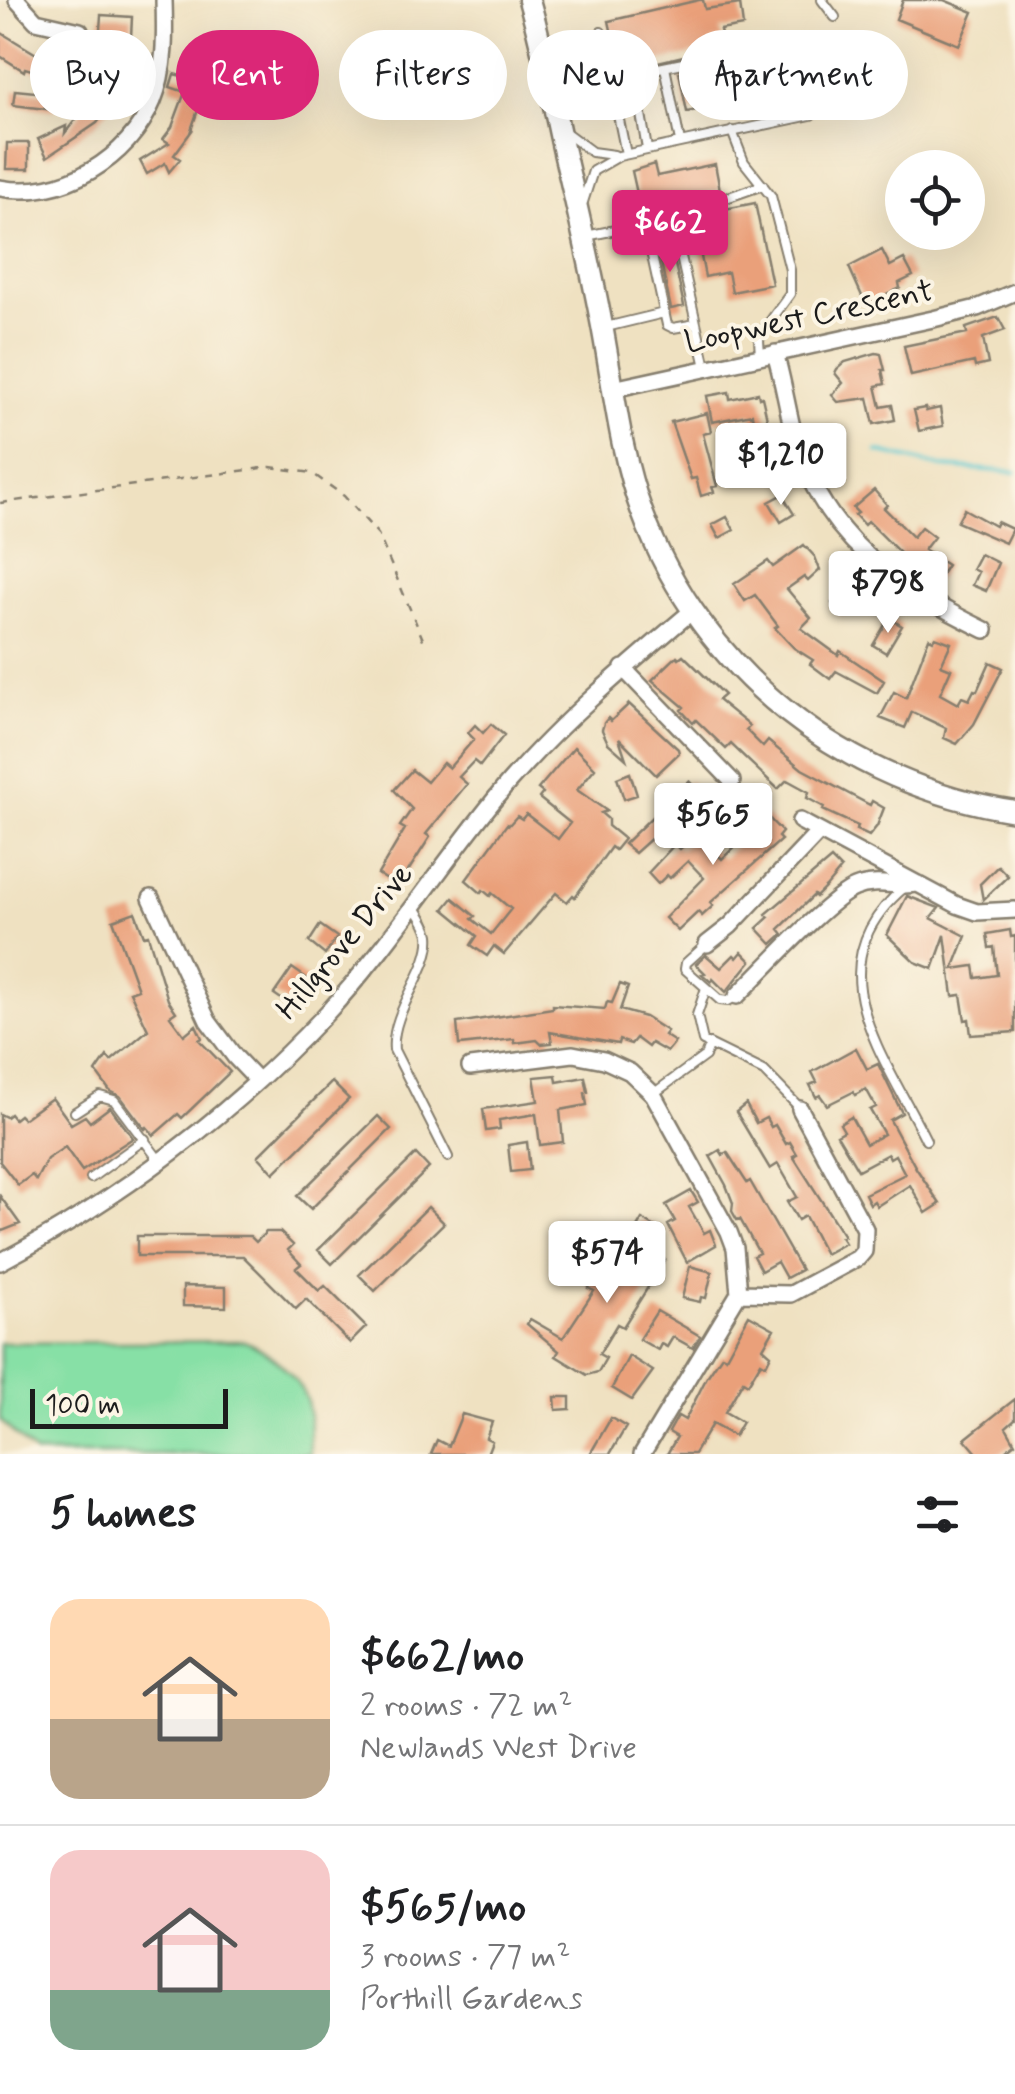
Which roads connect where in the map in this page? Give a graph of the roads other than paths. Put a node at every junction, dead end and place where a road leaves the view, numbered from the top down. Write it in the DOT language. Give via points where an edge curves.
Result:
graph roads {
  1 [pos="17,0"];
  2 [pos="164,0"];
  3 [pos="528,0"];
  4 [pos="822,0"];
  5 [pos="835,17"];
  6 [pos="76,30"];
  7 [pos="679,64"];
  8 [pos="664,67"];
  9 [pos="659,68"];
  10 [pos="617,120"];
  11 [pos="643,120"];
  12 [pos="783,120"];
  13 [pos="558,123"];
  14 [pos="732,131"];
  15 [pos="680,142"];
  16 [pos="648,149"];
  17 [pos="622,155"];
  18 [pos="763,185"];
  19 [pos="0,188"];
  20 [pos="672,216"];
  21 [pos="645,224"];
  22 [pos="581,229"];
  23 [pos="1015,292"];
  24 [pos="664,313"];
  25 [pos="696,324"];
  26 [pos="603,328"];
  27 [pos="768,354"];
  28 [pos="706,368"];
  29 [pos="613,389"];
  30 [pos="692,612"];
  31 [pos="985,630"];
  32 [pos="623,668"];
  33 [pos="732,781"];
  34 [pos="1015,811"];
  35 [pos="800,821"];
  36 [pos="819,832"];
  37 [pos="912,885"];
  38 [pos="152,898"];
  39 [pos="414,906"];
  40 [pos="1015,910"];
  41 [pos="707,944"];
  42 [pos="706,988"];
  43 [pos="737,996"];
  44 [pos="709,1046"];
  45 [pos="470,1067"];
  46 [pos="258,1081"];
  47 [pos="653,1094"];
  48 [pos="800,1109"];
  49 [pos="74,1112"];
  50 [pos="146,1140"];
  51 [pos="926,1140"];
  52 [pos="448,1157"];
  53 [pos="160,1161"];
  54 [pos="106,1168"];
  55 [pos="91,1178"];
  56 [pos="121,1188"];
  57 [pos="0,1262"];
  58 [pos="740,1293"];
  59 [pos="642,1454"];
  1 -- 6 [label="street" via="36,21"];
  2 -- 19 [label="street" via="164,57 144,121 78,178 36,190"];
  3 -- 13 [label="street"];
  4 -- 5 [label="lane"];
  7 -- 8 [label="lane"];
  8 -- 9 [label="lane"];
  8 -- 15 [label="lane"];
  10 -- 17 [label="lane"];
  11 -- 16 [label="lane"];
  12 -- 14 [label="lane"];
  13 -- 17 [label="lane" via="592,152"];
  13 -- 22 [label="street"];
  14 -- 15 [label="lane"];
  14 -- 18 [label="lane" via="744,162"];
  15 -- 16 [label="lane"];
  16 -- 17 [label="lane"];
  17 -- 22 [label="lane" via="593,172"];
  18 -- 20 [label="lane"];
  18 -- 27 [label="lane" via="776,212 791,285 759,340"];
  20 -- 21 [label="lane"];
  20 -- 25 [label="lane"];
  21 -- 22 [label="lane"];
  21 -- 24 [label="lane"];
  22 -- 26 [label="street"];
  23 -- 27 [label="street, Loopwest Crescent" via="977,308"];
  24 -- 25 [label="lane" via="669,328"];
  24 -- 26 [label="lane"];
  25 -- 28 [label="lane"];
  26 -- 29 [label="street"];
  27 -- 28 [label="street, Loopwest Crescent"];
  27 -- 31 [label="street" via="811,483 846,537 888,576"];
  28 -- 29 [label="street, Loopwest Crescent"];
  29 -- 30 [label="street" via="642,511"];
  30 -- 32 [label="street, Hillgrove Drive"];
  30 -- 34 [label="street" via="755,685 827,743 914,786"];
  32 -- 33 [label="street"];
  32 -- 39 [label="street, Hillgrove Drive" via="508,783"];
  35 -- 36 [label="street"];
  36 -- 37 [label="street"];
  36 -- 41 [label="street"];
  37 -- 40 [label="street" via="976,912"];
  37 -- 43 [label="street" via="867,884 842,895"];
  37 -- 51 [label="lane" via="892,898 872,926 858,966 870,1032"];
  38 -- 46 [label="street" via="208,1021"];
  39 -- 46 [label="street, Hillgrove Drive" via="325,1014"];
  39 -- 52 [label="lane" via="429,937 394,1050"];
  41 -- 42 [label="lane" via="684,966"];
  42 -- 43 [label="lane" via="720,1000"];
  42 -- 44 [label="lane" via="697,1015"];
  44 -- 47 [label="lane"];
  44 -- 48 [label="lane" via="764,1071"];
  45 -- 47 [label="street" via="573,1054 630,1072"];
  46 -- 53 [label="street, Hillgrove Drive"];
  47 -- 58 [label="street" via="729,1232"];
  48 -- 58 [label="street" via="865,1229 864,1251 791,1294"];
  49 -- 50 [label="lane" via="106,1095"];
  50 -- 53 [label="lane"];
  50 -- 54 [label="lane"];
  53 -- 56 [label="street, Hillgrove Drive"];
  54 -- 55 [label="lane"];
  54 -- 56 [label="lane"];
  56 -- 57 [label="street, Hillgrove Drive"];
  58 -- 59 [label="street"];
}
